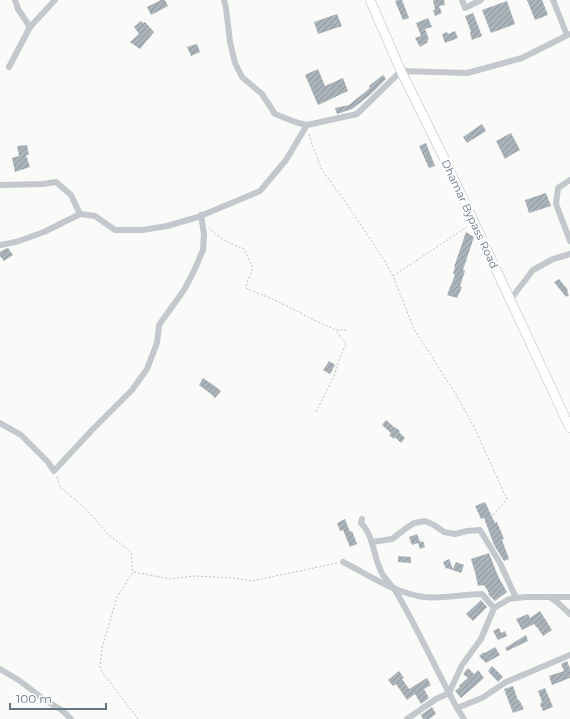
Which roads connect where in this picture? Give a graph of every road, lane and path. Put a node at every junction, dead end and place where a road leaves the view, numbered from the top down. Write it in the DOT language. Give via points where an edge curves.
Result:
graph roads {
  1 [pos="15,0"];
  2 [pos="55,0"];
  3 [pos="224,0"];
  4 [pos="370,0"];
  5 [pos="462,0"];
  6 [pos="480,0"];
  7 [pos="553,0"];
  8 [pos="30,27"];
  9 [pos="569,35"];
  10 [pos="9,67"];
  11 [pos="401,71"];
  12 [pos="307,125"];
  13 [pos="570,180"];
  14 [pos="0,185"];
  15 [pos="80,214"];
  16 [pos="201,215"];
  17 [pos="474,222"];
  18 [pos="209,227"];
  19 [pos="570,241"];
  20 [pos="0,245"];
  21 [pos="570,248"];
  22 [pos="567,255"];
  23 [pos="393,276"];
  24 [pos="510,300"];
  25 [pos="336,330"];
  26 [pos="346,330"];
  27 [pos="316,412"];
  28 [pos="0,423"];
  29 [pos="570,428"];
  30 [pos="54,471"];
  31 [pos="362,519"];
  32 [pos="480,530"];
  33 [pos="372,542"];
  34 [pos="343,562"];
  35 [pos="133,572"];
  36 [pos="392,588"];
  37 [pos="550,597"];
  38 [pos="570,597"];
  39 [pos="516,598"];
  40 [pos="494,608"];
  41 [pos="570,614"];
  42 [pos="570,655"];
  43 [pos="0,669"];
  44 [pos="449,693"];
  45 [pos="457,708"];
  46 [pos="71,719"];
  47 [pos="138,719"];
  48 [pos="407,719"];
  49 [pos="464,719"];
  1 -- 8 [label="street"];
  2 -- 8 [label="street"];
  3 -- 12 [label="street" via="235,63 242,77 262,94 275,114"];
  4 -- 11 [label="main road, Dhamar Bypass Road"];
  5 -- 6 [label="street" via="465,8"];
  7 -- 9 [label="street"];
  8 -- 10 [label="street"];
  9 -- 11 [label="street" via="522,58 467,73"];
  11 -- 12 [label="street" via="357,114"];
  11 -- 17 [label="main road, Dhamar Bypass Road"];
  12 -- 16 [label="street" via="286,160 260,191"];
  12 -- 23 [label="path" via="322,170 366,232"];
  13 -- 19 [label="street" via="558,188 556,204"];
  14 -- 15 [label="street" via="56,182 71,195"];
  15 -- 16 [label="street" via="95,216 115,230 143,230 167,226"];
  15 -- 20 [label="street" via="44,232"];
  16 -- 30 [label="street" via="203,250 184,290 159,325 157,343 147,369 132,390"];
  17 -- 23 [label="path"];
  17 -- 24 [label="main road, Dhamar Bypass Road"];
  18 -- 25 [label="path" via="230,243 244,249 252,268 246,288"];
  21 -- 22 [label="street"];
  22 -- 24 [label="street" via="533,270"];
  23 -- 32 [label="path" via="414,329 467,413 508,499"];
  24 -- 29 [label="main road, Dhamar Bypass Road"];
  25 -- 26 [label="path"];
  25 -- 27 [label="path" via="346,344"];
  28 -- 30 [label="street" via="21,435"];
  30 -- 35 [label="path" via="60,487 130,552"];
  31 -- 33 [label="street" via="361,523"];
  32 -- 33 [label="street" via="455,534 444,532 425,521 414,523 392,539"];
  32 -- 39 [label="street" via="500,563"];
  33 -- 36 [label="street" via="375,557"];
  34 -- 35 [label="path" via="252,581 194,576 170,579"];
  34 -- 36 [label="street"];
  35 -- 47 [label="path" via="117,597 102,648 100,669"];
  36 -- 40 [label="street" via="424,597 482,594"];
  36 -- 44 [label="street"];
  37 -- 38 [label="street"];
  37 -- 39 [label="street"];
  37 -- 41 [label="street"];
  39 -- 40 [label="street"];
  40 -- 44 [label="street" via="481,639 462,665"];
  42 -- 45 [label="street" via="506,682 482,698"];
  43 -- 46 [label="street" via="60,708"];
  44 -- 45 [label="street"];
  44 -- 48 [label="street"];
  45 -- 49 [label="street"];
}
